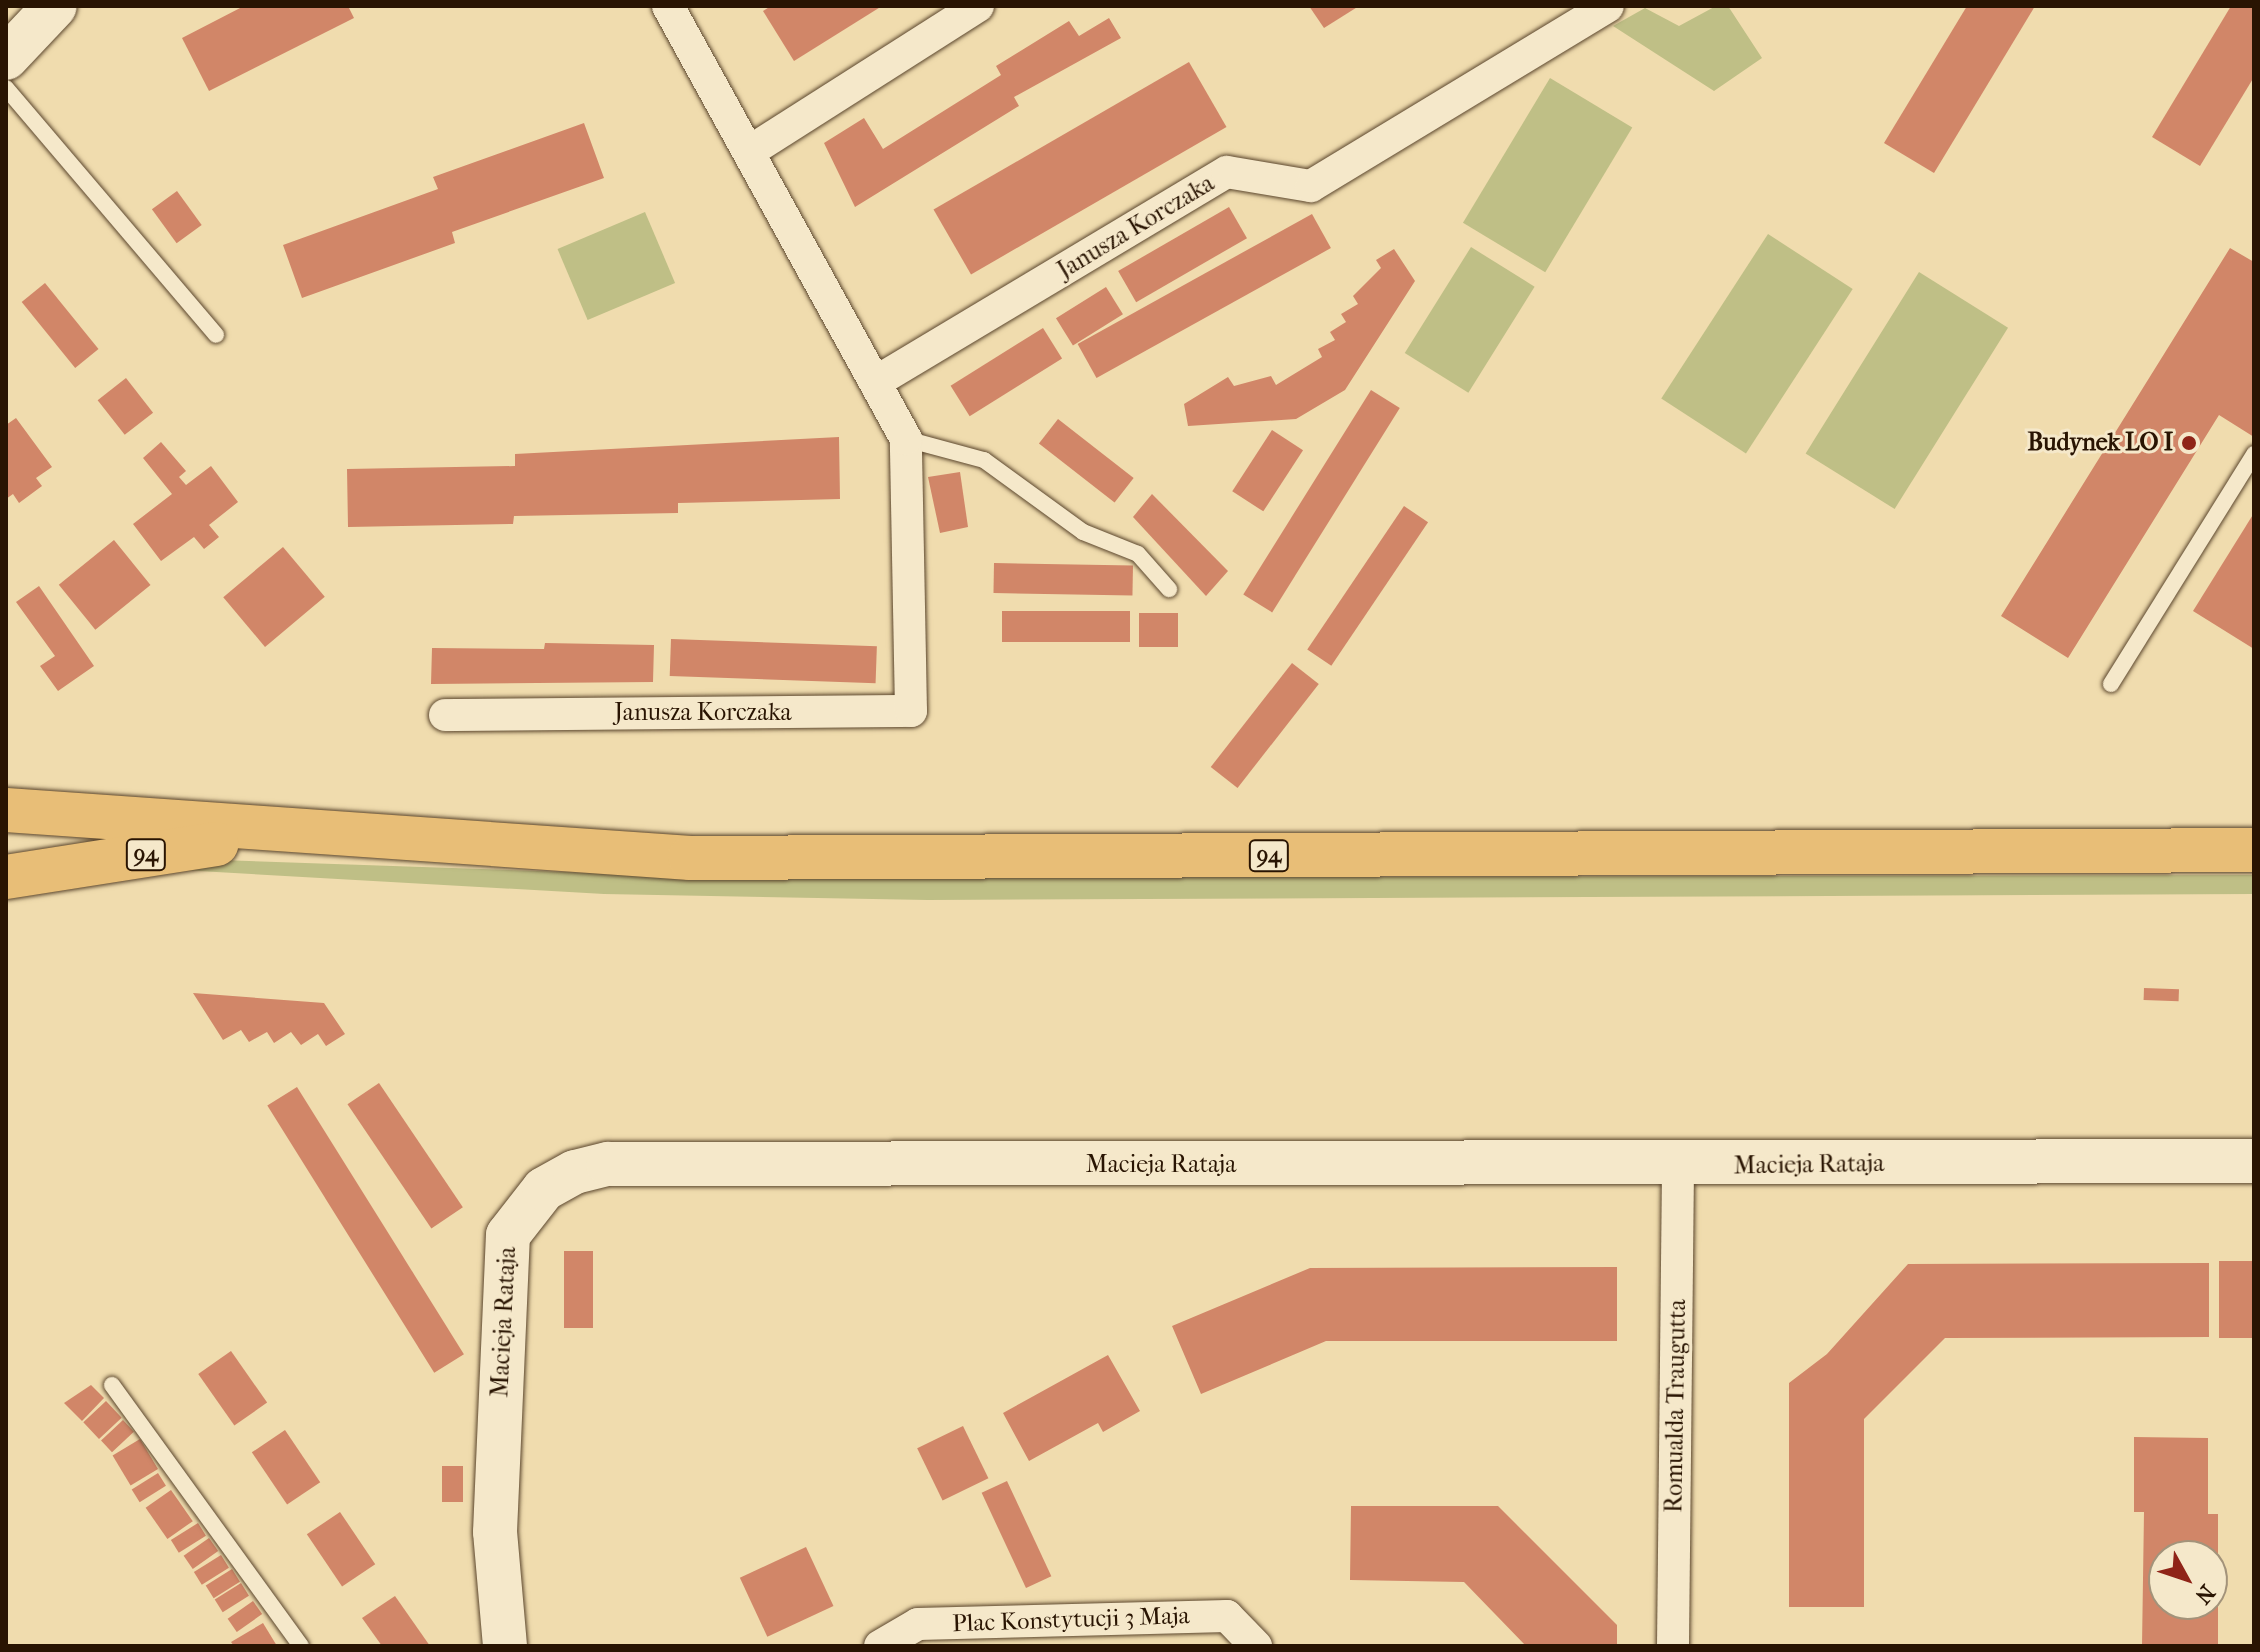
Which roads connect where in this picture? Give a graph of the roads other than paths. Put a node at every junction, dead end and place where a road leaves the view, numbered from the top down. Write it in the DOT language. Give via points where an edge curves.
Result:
graph roads {
  1 [pos="55,6"];
  2 [pos="668,6"];
  3 [pos="978,6"];
  4 [pos="1608,6"];
  5 [pos="6,58"];
  6 [pos="6,88"];
  7 [pos="752,150"];
  8 [pos="216,335"];
  9 [pos="879,380"];
  10 [pos="906,439"];
  11 [pos="2254,454"];
  12 [pos="1169,589"];
  13 [pos="2111,684"];
  14 [pos="445,715"];
  15 [pos="6,810"];
  16 [pos="286,834"];
  17 [pos="2254,850"];
  18 [pos="6,877"];
  19 [pos="2254,1161"];
  20 [pos="1678,1166"];
  21 [pos="112,1385"];
  22 [pos="301,1646"];
  23 [pos="505,1646"];
  24 [pos="880,1646"];
  25 [pos="1256,1646"];
  26 [pos="1673,1646"];
  1 -- 5 [label="street"];
  2 -- 7 [label="street, Janusza Korczaka"];
  3 -- 7 [label="street"];
  4 -- 9 [label="street, Janusza Korczaka" via="1311,186 1227,172"];
  6 -- 8 [label="lane"];
  7 -- 9 [label="street, Janusza Korczaka"];
  9 -- 10 [label="street, Janusza Korczaka"];
  10 -- 12 [label="lane" via="984,460 1083,532 1138,554"];
  10 -- 14 [label="street, Janusza Korczaka" via="911,711"];
  11 -- 13 [label="lane"];
  15 -- 16 [label="main road, 94"];
  16 -- 17 [label="main road, 94" via="690,858"];
  16 -- 18 [label="main road, 94"];
  19 -- 20 [label="street, Macieja Rataja"];
  20 -- 23 [label="street, Macieja Rataja" via="608,1164 575,1172 544,1189 508,1235 495,1532"];
  20 -- 26 [label="street, Romualda Traugutta"];
  21 -- 22 [label="lane"];
  24 -- 25 [label="street, Plac Konstytucji 3 Maja" via="918,1624 1227,1616"];
}
